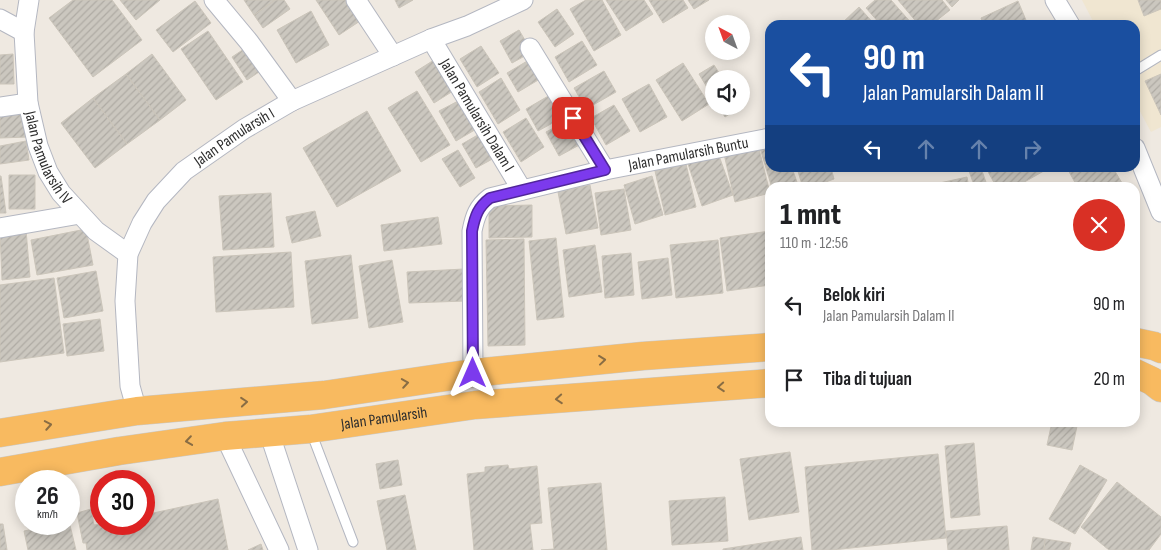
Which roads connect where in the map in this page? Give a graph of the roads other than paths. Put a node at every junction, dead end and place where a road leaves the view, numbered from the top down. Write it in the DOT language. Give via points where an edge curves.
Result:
graph roads {
  1 [pos="29,0"];
  2 [pos="214,0"];
  3 [pos="356,0"];
  4 [pos="524,0"];
  5 [pos="1055,0"];
  6 [pos="491,7"];
  7 [pos="0,19"];
  8 [pos="1067,20"];
  9 [pos="24,32"];
  10 [pos="431,39"];
  11 [pos="530,48"];
  12 [pos="1161,55"];
  13 [pos="393,56"];
  14 [pos="1140,69"];
  15 [pos="292,101"];
  16 [pos="28,103"];
  17 [pos="0,107"];
  18 [pos="765,139"];
  19 [pos="1140,160"];
  20 [pos="605,170"];
  21 [pos="522,190"];
  22 [pos="1161,212"];
  23 [pos="80,214"];
  24 [pos="0,228"];
  25 [pos="128,254"];
  26 [pos="1140,343"];
  27 [pos="765,347"];
  28 [pos="1161,349"];
  29 [pos="473,373"];
  30 [pos="1140,375"];
  31 [pos="765,383"];
  32 [pos="1161,388"];
  33 [pos="137,411"];
  34 [pos="310,429"];
  35 [pos="269,432"];
  36 [pos="0,433"];
  37 [pos="225,436"];
  38 [pos="0,472"];
  39 [pos="353,542"];
  40 [pos="279,550"];
  41 [pos="308,550"];
  1 -- 9 [label="street, Jalan Pamularsih IV"];
  2 -- 15 [label="street"];
  3 -- 13 [label="street"];
  4 -- 6 [label="street, Jalan Pamularsih I"];
  5 -- 8 [label="street"];
  6 -- 10 [label="street, Jalan Pamularsih I" via="467,26"];
  7 -- 9 [label="street"];
  9 -- 16 [label="street, Jalan Pamularsih IV"];
  10 -- 13 [label="street, Jalan Pamularsih I"];
  10 -- 21 [label="street, Jalan Pamularsih Dalam I"];
  11 -- 20 [label="street"];
  12 -- 14 [label="lane"];
  13 -- 15 [label="street, Jalan Pamularsih I"];
  15 -- 25 [label="street, Jalan Pamularsih I" via="244,129 184,171 156,201"];
  16 -- 17 [label="street"];
  16 -- 23 [label="street, Jalan Pamularsih IV" via="48,172"];
  18 -- 20 [label="street, Jalan Pamularsih Buntu"];
  19 -- 22 [label="street"];
  20 -- 21 [label="street, Jalan Pamularsih Buntu"];
  21 -- 29 [label="street, Jalan Pamularsih Buntu" via="490,198 474,218"];
  23 -- 24 [label="street"];
  23 -- 25 [label="street, Jalan Pamularsih IV" via="96,231"];
  25 -- 33 [label="street, Jalan Pamularsih I" via="125,301 130,386"];
  26 -- 28 [label="highway"];
  29 -- 27 [label="highway, Jalan Pamularsih, one-way"];
  33 -- 29 [label="highway, Jalan Pamularsih, one-way" via="324,395"];
  30 -- 32 [label="highway"];
  31 -- 34 [label="highway, Jalan Pamularsih, one-way" via="476,405"];
  36 -- 33 [label="highway, Jalan Pamularsih, one-way"];
  34 -- 35 [label="highway, Jalan Pamularsih"];
  34 -- 39 [label="lane"];
  35 -- 37 [label="highway, Jalan Pamularsih"];
  35 -- 41 [label="street"];
  37 -- 38 [label="highway, Jalan Pamularsih, one-way"];
  37 -- 40 [label="street"];
}
